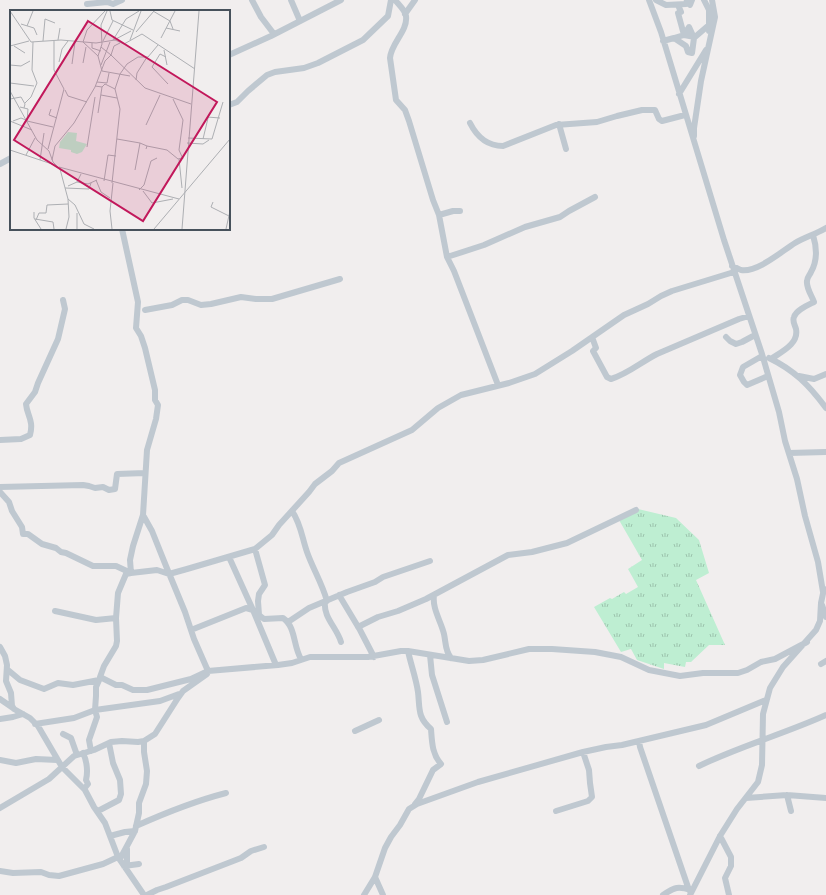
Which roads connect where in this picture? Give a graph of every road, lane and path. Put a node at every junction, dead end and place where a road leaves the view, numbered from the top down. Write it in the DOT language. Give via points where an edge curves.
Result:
graph roads {
  1 [pos="122,0"];
  2 [pos="252,0"];
  3 [pos="291,0"];
  4 [pos="341,0"];
  5 [pos="390,0"];
  6 [pos="395,0"];
  7 [pos="416,0"];
  8 [pos="649,0"];
  9 [pos="656,0"];
  10 [pos="704,0"];
  11 [pos="711,0"];
  12 [pos="108,1"];
  13 [pos="690,2"];
  14 [pos="87,4"];
  15 [pos="678,5"];
  16 [pos="709,10"];
  17 [pos="405,14"];
  18 [pos="300,21"];
  19 [pos="709,25"];
  20 [pos="274,34"];
  21 [pos="684,35"];
  22 [pos="693,37"];
  23 [pos="674,38"];
  24 [pos="663,41"];
  25 [pos="709,45"];
  26 [pos="230,55"];
  27 [pos="679,94"];
  28 [pos="230,105"];
  29 [pos="685,115"];
  30 [pos="470,123"];
  31 [pos="559,124"];
  32 [pos="695,147"];
  33 [pos="566,149"];
  34 [pos="10,159"];
  35 [pos="0,164"];
  36 [pos="595,197"];
  37 [pos="460,211"];
  38 [pos="439,215"];
  39 [pos="826,228"];
  40 [pos="123,230"];
  41 [pos="813,235"];
  42 [pos="447,257"];
  43 [pos="733,269"];
  44 [pos="340,280"];
  45 [pos="63,300"];
  46 [pos="145,310"];
  47 [pos="749,316"];
  48 [pos="755,335"];
  49 [pos="592,337"];
  50 [pos="726,337"];
  51 [pos="762,355"];
  52 [pos="771,359"];
  53 [pos="826,374"];
  54 [pos="768,376"];
  55 [pos="798,376"];
  56 [pos="498,385"];
  57 [pos="826,408"];
  58 [pos="0,440"];
  59 [pos="826,452"];
  60 [pos="789,453"];
  61 [pos="145,473"];
  62 [pos="0,487"];
  63 [pos="0,492"];
  64 [pos="636,510"];
  65 [pos="292,511"];
  66 [pos="143,515"];
  67 [pos="255,549"];
  68 [pos="229,557"];
  69 [pos="430,561"];
  70 [pos="131,573"];
  71 [pos="169,574"];
  72 [pos="826,582"];
  73 [pos="823,592"];
  74 [pos="339,595"];
  75 [pos="434,595"];
  76 [pos="326,602"];
  77 [pos="821,603"];
  78 [pos="253,610"];
  79 [pos="55,611"];
  80 [pos="826,617"];
  81 [pos="116,618"];
  82 [pos="288,622"];
  83 [pos="358,627"];
  84 [pos="191,630"];
  85 [pos="341,642"];
  86 [pos="807,642"];
  87 [pos="0,647"];
  88 [pos="408,652"];
  89 [pos="430,655"];
  90 [pos="374,657"];
  91 [pos="451,658"];
  92 [pos="301,659"];
  93 [pos="276,665"];
  94 [pos="8,670"];
  95 [pos="208,671"];
  96 [pos="100,678"];
  97 [pos="183,691"];
  98 [pos="0,699"];
  99 [pos="766,700"];
  100 [pos="14,709"];
  101 [pos="95,710"];
  102 [pos="23,714"];
  103 [pos="826,715"];
  104 [pos="0,719"];
  105 [pos="378,720"];
  106 [pos="447,722"];
  107 [pos="35,724"];
  108 [pos="355,731"];
  109 [pos="63,734"];
  110 [pos="762,740"];
  111 [pos="144,741"];
  112 [pos="639,741"];
  113 [pos="109,743"];
  114 [pos="91,751"];
  115 [pos="583,752"];
  116 [pos="80,754"];
  117 [pos="0,760"];
  118 [pos="57,760"];
  119 [pos="699,766"];
  120 [pos="62,767"];
  121 [pos="84,789"];
  122 [pos="226,793"];
  123 [pos="787,795"];
  124 [pos="746,798"];
  125 [pos="826,798"];
  126 [pos="413,806"];
  127 [pos="0,808"];
  128 [pos="98,811"];
  129 [pos="556,811"];
  130 [pos="791,811"];
  131 [pos="135,829"];
  132 [pos="110,836"];
  133 [pos="720,836"];
  134 [pos="127,847"];
  135 [pos="264,847"];
  136 [pos="119,858"];
  137 [pos="139,864"];
  138 [pos="126,866"];
  139 [pos="0,871"];
  140 [pos="375,877"];
  141 [pos="690,892"];
  142 [pos="144,895"];
  143 [pos="147,895"];
  144 [pos="364,895"];
  145 [pos="383,895"];
  146 [pos="663,895"];
  147 [pos="729,895"];
  1 -- 12 [label="street" via="113,4"];
  2 -- 20 [label="street"];
  3 -- 18 [label="street"];
  4 -- 18 [label="street"];
  5 -- 28 [label="street" via="388,16 363,40 318,63 267,75 237,102"];
  6 -- 17 [label="street"];
  7 -- 17 [label="street"];
  8 -- 24 [label="street"];
  9 -- 15 [label="street" via="666,5"];
  10 -- 16 [label="street"];
  11 -- 16 [label="street"];
  11 -- 25 [label="street" via="715,16"];
  12 -- 14 [label="street"];
  13 -- 15 [label="street"];
  15 -- 21 [label="street"];
  16 -- 19 [label="street"];
  17 -- 38 [label="street" via="405,24 390,51 396,99 405,110"];
  18 -- 20 [label="street"];
  19 -- 22 [label="street"];
  19 -- 25 [label="street"];
  20 -- 26 [label="street"];
  21 -- 22 [label="street" via="689,27"];
  21 -- 23 [label="street"];
  22 -- 23 [label="street" via="692,53"];
  23 -- 24 [label="street"];
  24 -- 27 [label="street"];
  25 -- 27 [label="street"];
  25 -- 32 [label="street" via="694,128"];
  27 -- 29 [label="street"];
  29 -- 31 [label="street" via="662,121 655,110 645,110 597,122"];
  29 -- 32 [label="street"];
  30 -- 31 [label="street" via="476,134 488,143 498,146 504,146"];
  31 -- 33 [label="street"];
  32 -- 43 [label="street"];
  34 -- 35 [label="street"];
  36 -- 42 [label="street" via="560,217 525,227 484,245"];
  37 -- 38 [label="street"];
  38 -- 42 [label="street"];
  39 -- 41 [label="street"];
  40 -- 61 [label="street" via="138,302 136,328 145,348 158,405 147,450"];
  41 -- 43 [label="street" via="797,242 764,264 750,269"];
  41 -- 52 [label="street" via="817,255 807,286 814,302 796,313 793,318 796,331 794,339 786,349"];
  42 -- 56 [label="street"];
  43 -- 47 [label="street"];
  43 -- 49 [label="street" via="672,291 624,315"];
  44 -- 46 [label="street" via="272,299 241,297 201,305 182,300 172,305"];
  45 -- 58 [label="street" via="65,309 58,339 35,392 26,404 31,420 30,435 21,439"];
  47 -- 48 [label="street"];
  47 -- 49 [label="street" via="645,359 631,370 611,379 607,377 592,351 596,348"];
  48 -- 50 [label="street" via="736,344"];
  48 -- 51 [label="street"];
  49 -- 56 [label="street" via="534,374"];
  51 -- 52 [label="street"];
  51 -- 54 [label="street"];
  51 -- 54 [label="street" via="743,367 740,375 747,385"];
  52 -- 55 [label="street"];
  53 -- 55 [label="street" via="814,379"];
  54 -- 60 [label="street"];
  55 -- 57 [label="street" via="814,391"];
  56 -- 65 [label="street" via="461,395 438,408 412,430 339,464 316,484"];
  59 -- 60 [label="street"];
  60 -- 73 [label="street" via="822,578"];
  61 -- 62 [label="street" via="117,474 115,489 110,490 83,485"];
  61 -- 66 [label="street"];
  63 -- 70 [label="street" via="9,502 23,534 28,534 42,544 56,548 89,565 116,566"];
  64 -- 75 [label="street" via="567,543 508,555"];
  65 -- 67 [label="street" via="272,535"];
  65 -- 76 [label="street" via="320,578"];
  66 -- 70 [label="street" via="130,560"];
  66 -- 71 [label="street"];
  67 -- 68 [label="street"];
  67 -- 82 [label="street" via="265,586 259,594 260,615 264,619 283,618"];
  68 -- 71 [label="street"];
  68 -- 78 [label="street"];
  69 -- 74 [label="street"];
  70 -- 71 [label="street" via="157,570"];
  70 -- 81 [label="street" via="126,574 118,594"];
  71 -- 84 [label="street"];
  72 -- 73 [label="street"];
  73 -- 77 [label="street"];
  74 -- 76 [label="street"];
  74 -- 83 [label="street"];
  75 -- 83 [label="street"];
  75 -- 91 [label="street" via="446,650"];
  76 -- 82 [label="street" via="309,608"];
  76 -- 85 [label="street" via="324,607"];
  77 -- 80 [label="street"];
  77 -- 86 [label="street" via="818,626"];
  78 -- 84 [label="street" via="246,608"];
  78 -- 93 [label="street"];
  79 -- 81 [label="street" via="91,619"];
  81 -- 96 [label="street" via="116,646"];
  82 -- 92 [label="street"];
  83 -- 90 [label="street"];
  84 -- 95 [label="street"];
  86 -- 91 [label="street" via="775,659 731,674 676,675 649,670 606,653 552,648 522,650 478,660"];
  86 -- 99 [label="street" via="783,667"];
  87 -- 94 [label="street"];
  88 -- 89 [label="street"];
  88 -- 90 [label="street" via="401,651"];
  88 -- 126 [label="street" via="418,692 418,706 424,723 431,729 436,758 441,764 433,770 419,800"];
  89 -- 91 [label="street"];
  89 -- 106 [label="street" via="432,675"];
  90 -- 92 [label="street" via="315,656"];
  92 -- 93 [label="street"];
  93 -- 95 [label="street"];
  94 -- 96 [label="street" via="20,680 44,688 58,683 73,685"];
  94 -- 100 [label="street" via="6,681"];
  95 -- 96 [label="street" via="191,679 147,690 133,690"];
  95 -- 97 [label="street"];
  96 -- 101 [label="street" via="96,687"];
  97 -- 101 [label="street" via="160,701"];
  97 -- 111 [label="street" via="155,734"];
  98 -- 100 [label="street"];
  99 -- 110 [label="street"];
  99 -- 112 [label="street" via="706,725"];
  100 -- 102 [label="street"];
  101 -- 107 [label="street" via="74,718"];
  101 -- 114 [label="street" via="97,717 90,737"];
  102 -- 104 [label="street"];
  102 -- 107 [label="street"];
  103 -- 110 [label="street"];
  105 -- 108 [label="street"];
  107 -- 118 [label="street"];
  109 -- 116 [label="street" via="71,738"];
  110 -- 119 [label="street"];
  110 -- 124 [label="street" via="761,772 756,786"];
  111 -- 113 [label="street"];
  111 -- 131 [label="street" via="146,784 138,807"];
  112 -- 115 [label="street"];
  112 -- 141 [label="street"];
  113 -- 114 [label="street"];
  113 -- 128 [label="street" via="122,794 119,800"];
  114 -- 116 [label="street"];
  115 -- 126 [label="street" via="484,780"];
  115 -- 129 [label="street" via="590,770 592,797 590,800"];
  116 -- 120 [label="street"];
  116 -- 121 [label="street" via="86,759 88,773 88,784"];
  117 -- 118 [label="street" via="16,763 36,759"];
  118 -- 120 [label="street"];
  120 -- 121 [label="street"];
  120 -- 127 [label="street" via="49,779"];
  121 -- 132 [label="street" via="106,823"];
  122 -- 131 [label="street" via="183,807"];
  123 -- 124 [label="street"];
  123 -- 125 [label="street"];
  123 -- 130 [label="street"];
  124 -- 133 [label="street"];
  126 -- 140 [label="street" via="384,850"];
  131 -- 132 [label="street"];
  131 -- 134 [label="street"];
  132 -- 136 [label="street"];
  133 -- 141 [label="street"];
  133 -- 147 [label="street" via="731,857 731,866 725,878"];
  134 -- 136 [label="street"];
  134 -- 138 [label="street"];
  135 -- 143 [label="street"];
  136 -- 138 [label="street"];
  136 -- 139 [label="street" via="59,876 49,876 41,872"];
  137 -- 138 [label="street"];
  138 -- 142 [label="street"];
  140 -- 144 [label="street"];
  140 -- 145 [label="street"];
  141 -- 146 [label="street" via="681,887"];
}
